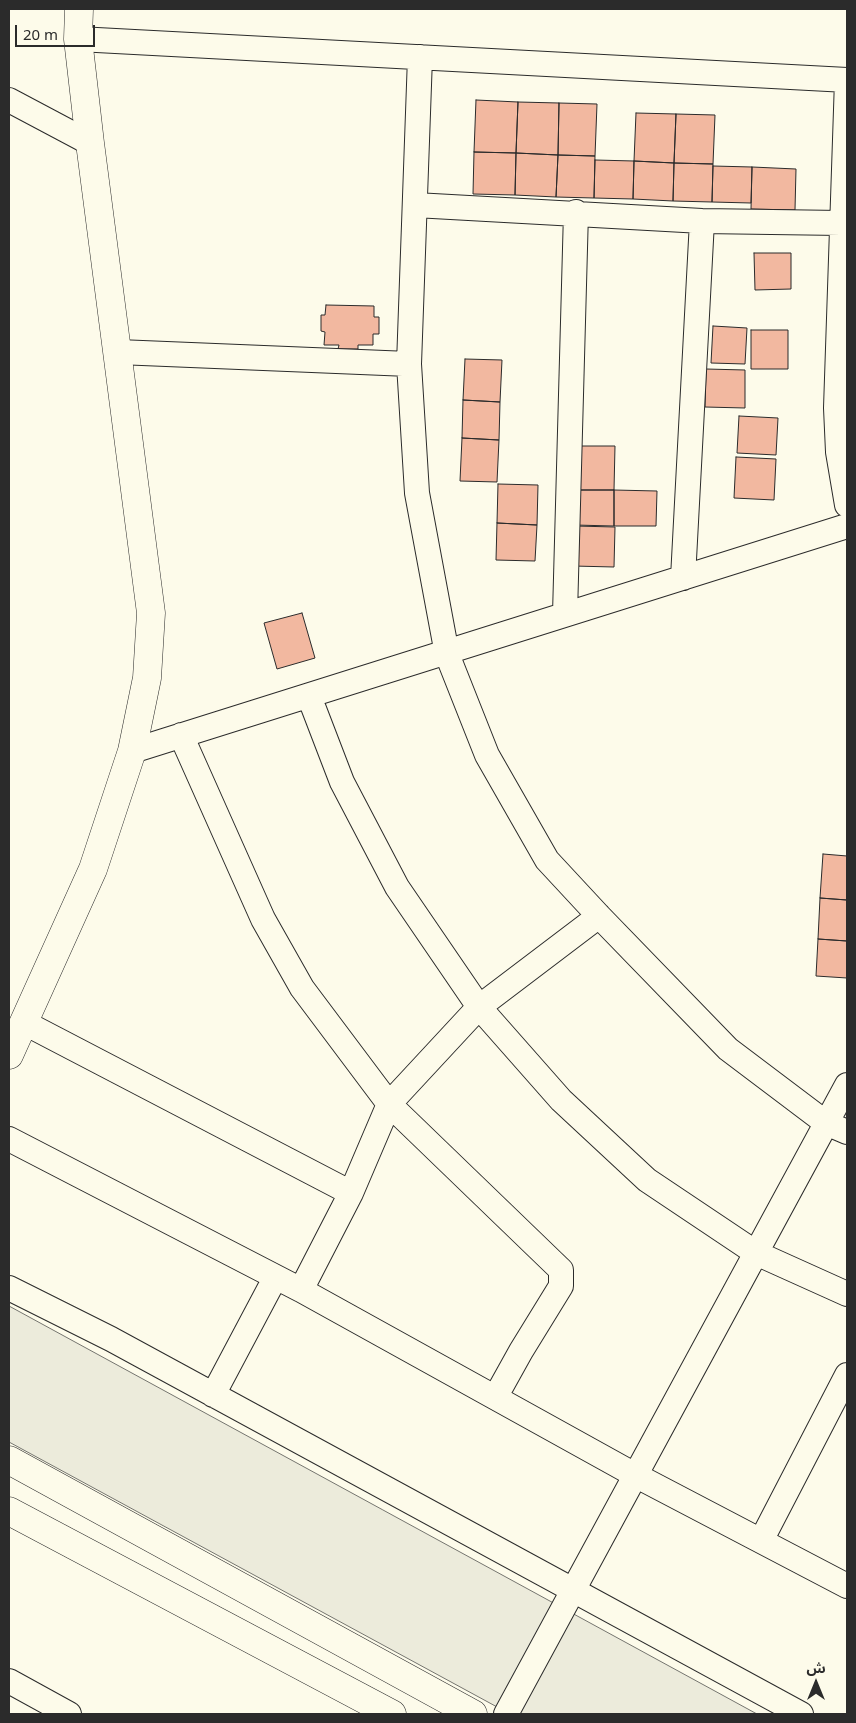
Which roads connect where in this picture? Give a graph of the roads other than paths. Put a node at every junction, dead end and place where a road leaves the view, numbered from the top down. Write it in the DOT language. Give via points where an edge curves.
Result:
graph roads {
  1 [pos="78,9"];
  2 [pos="78,39"];
  3 [pos="420,58"];
  4 [pos="847,80"];
  5 [pos="9,100"];
  6 [pos="90,143"];
  7 [pos="415,205"];
  8 [pos="576,212"];
  9 [pos="702,221"];
  10 [pos="840,223"];
  11 [pos="118,352"];
  12 [pos="409,364"];
  13 [pos="847,506"];
  14 [pos="847,526"];
  15 [pos="683,578"];
  16 [pos="565,614"];
  17 [pos="447,654"];
  18 [pos="309,696"];
  19 [pos="181,735"];
  20 [pos="132,751"];
  21 [pos="599,916"];
  22 [pos="479,1007"];
  23 [pos="24,1022"];
  24 [pos="9,1055"];
  25 [pos="847,1085"];
  26 [pos="389,1104"];
  27 [pos="837,1127"];
  28 [pos="9,1140"];
  29 [pos="352,1193"];
  30 [pos="756,1253"];
  31 [pos="275,1278"];
  32 [pos="9,1288"];
  33 [pos="301,1290"];
  34 [pos="847,1294"];
  35 [pos="847,1375"];
  36 [pos="213,1395"];
  37 [pos="496,1396"];
  38 [pos="9,1460"];
  39 [pos="636,1475"];
  40 [pos="9,1511"];
  41 [pos="762,1539"];
  42 [pos="847,1586"];
  43 [pos="572,1592"];
  44 [pos="9,1682"];
  45 [pos="69,1714"];
  46 [pos="392,1714"];
  47 [pos="470,1714"];
  48 [pos="506,1714"];
  49 [pos="801,1714"];
  1 -- 2 [label="street"];
  2 -- 3 [label="street"];
  2 -- 6 [label="street"];
  3 -- 4 [label="street"];
  3 -- 7 [label="street"];
  4 -- 10 [label="street"];
  5 -- 6 [label="street"];
  6 -- 11 [label="street"];
  7 -- 8 [label="street"];
  7 -- 12 [label="street"];
  8 -- 9 [label="street"];
  8 -- 16 [label="street"];
  9 -- 10 [label="street"];
  9 -- 15 [label="street"];
  10 -- 13 [label="street" via="836,408 838,452"];
  11 -- 12 [label="street"];
  11 -- 20 [label="street" via="151,613 147,678"];
  12 -- 17 [label="street" via="417,492"];
  14 -- 15 [label="street"];
  15 -- 16 [label="street"];
  16 -- 17 [label="street"];
  17 -- 18 [label="street"];
  17 -- 21 [label="street" via="491,764 547,860"];
  18 -- 19 [label="street"];
  18 -- 22 [label="street" via="342,782 397,888"];
  19 -- 20 [label="street"];
  19 -- 26 [label="street" via="263,919 302,988"];
  20 -- 23 [label="street" via="93,869"];
  21 -- 22 [label="street"];
  21 -- 27 [label="street" via="728,1049"];
  22 -- 26 [label="street"];
  22 -- 30 [label="street" via="561,1100 647,1180"];
  23 -- 24 [label="street"];
  23 -- 29 [label="street"];
  25 -- 27 [label="street"];
  26 -- 29 [label="street"];
  26 -- 37 [label="street" via="561,1270 561,1286"];
  27 -- 30 [label="street"];
  28 -- 31 [label="street"];
  29 -- 33 [label="street"];
  30 -- 34 [label="street"];
  30 -- 39 [label="street"];
  31 -- 33 [label="street"];
  31 -- 36 [label="street"];
  32 -- 36 [label="street" via="112,1339"];
  33 -- 37 [label="street"];
  35 -- 41 [label="street"];
  36 -- 43 [label="street" via="432,1512"];
  37 -- 39 [label="street"];
  38 -- 47 [label="street"];
  39 -- 41 [label="street"];
  39 -- 43 [label="street"];
  40 -- 46 [label="street"];
  41 -- 42 [label="street"];
  43 -- 48 [label="street"];
  43 -- 49 [label="street"];
  44 -- 45 [label="street"];
}
